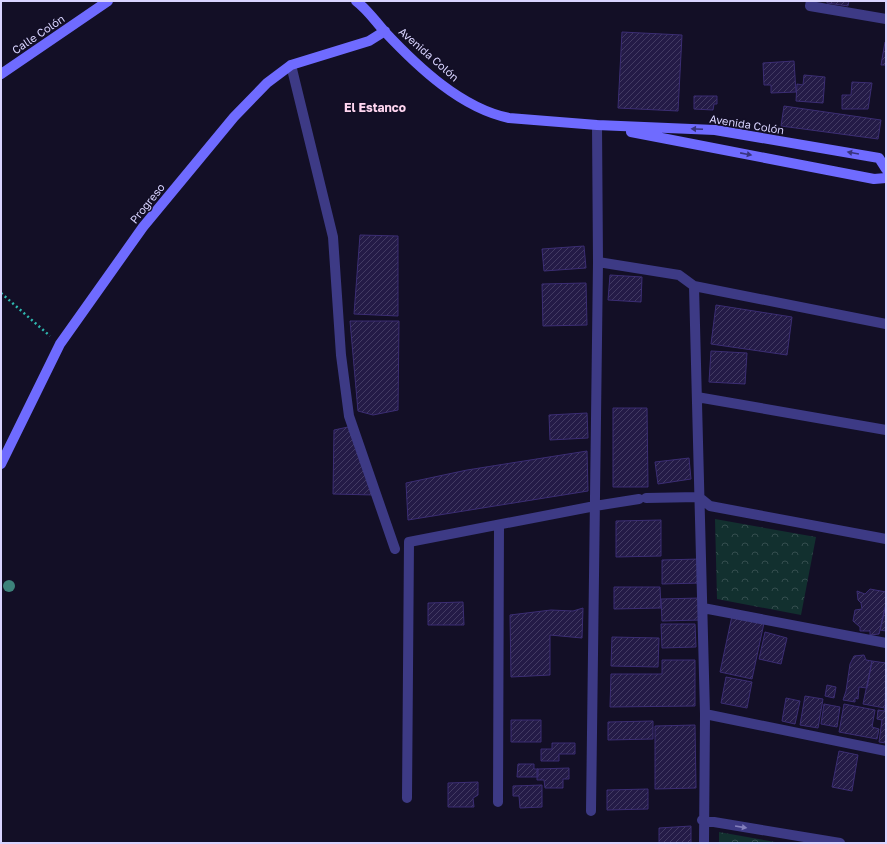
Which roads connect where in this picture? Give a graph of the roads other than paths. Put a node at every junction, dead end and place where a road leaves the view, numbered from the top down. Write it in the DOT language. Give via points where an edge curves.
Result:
graph roads {
  1 [pos="108,1"];
  2 [pos="356,1"];
  3 [pos="811,1"];
  4 [pos="886,19"];
  5 [pos="384,31"];
  6 [pos="291,65"];
  7 [pos="1,74"];
  8 [pos="597,125"];
  9 [pos="886,168"];
  10 [pos="886,178"];
  11 [pos="598,262"];
  12 [pos="694,286"];
  13 [pos="886,324"];
  14 [pos="697,397"];
  15 [pos="886,430"];
  16 [pos="1,464"];
  17 [pos="699,497"];
  18 [pos="595,506"];
  19 [pos="499,525"];
  20 [pos="886,539"];
  21 [pos="395,549"];
  22 [pos="703,608"];
  23 [pos="886,643"];
  24 [pos="705,714"];
  25 [pos="886,751"];
  26 [pos="406,798"];
  27 [pos="498,802"];
  28 [pos="591,811"];
  29 [pos="702,820"];
  30 [pos="704,843"];
  31 [pos="840,843"];
  1 -- 7 [label="main road, Calle Colón"];
  2 -- 5 [label="main road" via="370,12"];
  3 -- 4 [label="street" via="810,6"];
  5 -- 6 [label="main road, Progreso" via="370,41"];
  5 -- 8 [label="main road, Avenida Colón" via="441,83 496,116"];
  6 -- 16 [label="main road, Progreso" via="267,83 206,150 143,227 101,284 60,344"];
  6 -- 21 [label="street" via="333,237 341,355 349,416"];
  9 -- 8 [label="main road, Avenida Colón, one-way" via="879,158 715,130"];
  8 -- 10 [label="main road, Avenida Colón, one-way" via="866,177"];
  8 -- 11 [label="street"];
  11 -- 12 [label="street" via="679,275"];
  11 -- 18 [label="street"];
  12 -- 13 [label="street"];
  12 -- 14 [label="street"];
  14 -- 15 [label="street"];
  14 -- 17 [label="street"];
  17 -- 18 [label="street" via="642,499"];
  17 -- 20 [label="street" via="710,506"];
  17 -- 22 [label="street"];
  18 -- 19 [label="street"];
  18 -- 28 [label="street"];
  19 -- 26 [label="street" via="409,542"];
  19 -- 27 [label="street"];
  22 -- 23 [label="street"];
  22 -- 24 [label="street"];
  24 -- 25 [label="street"];
  24 -- 29 [label="street"];
  29 -- 30 [label="street"];
  29 -- 31 [label="street, one-way"];
}
